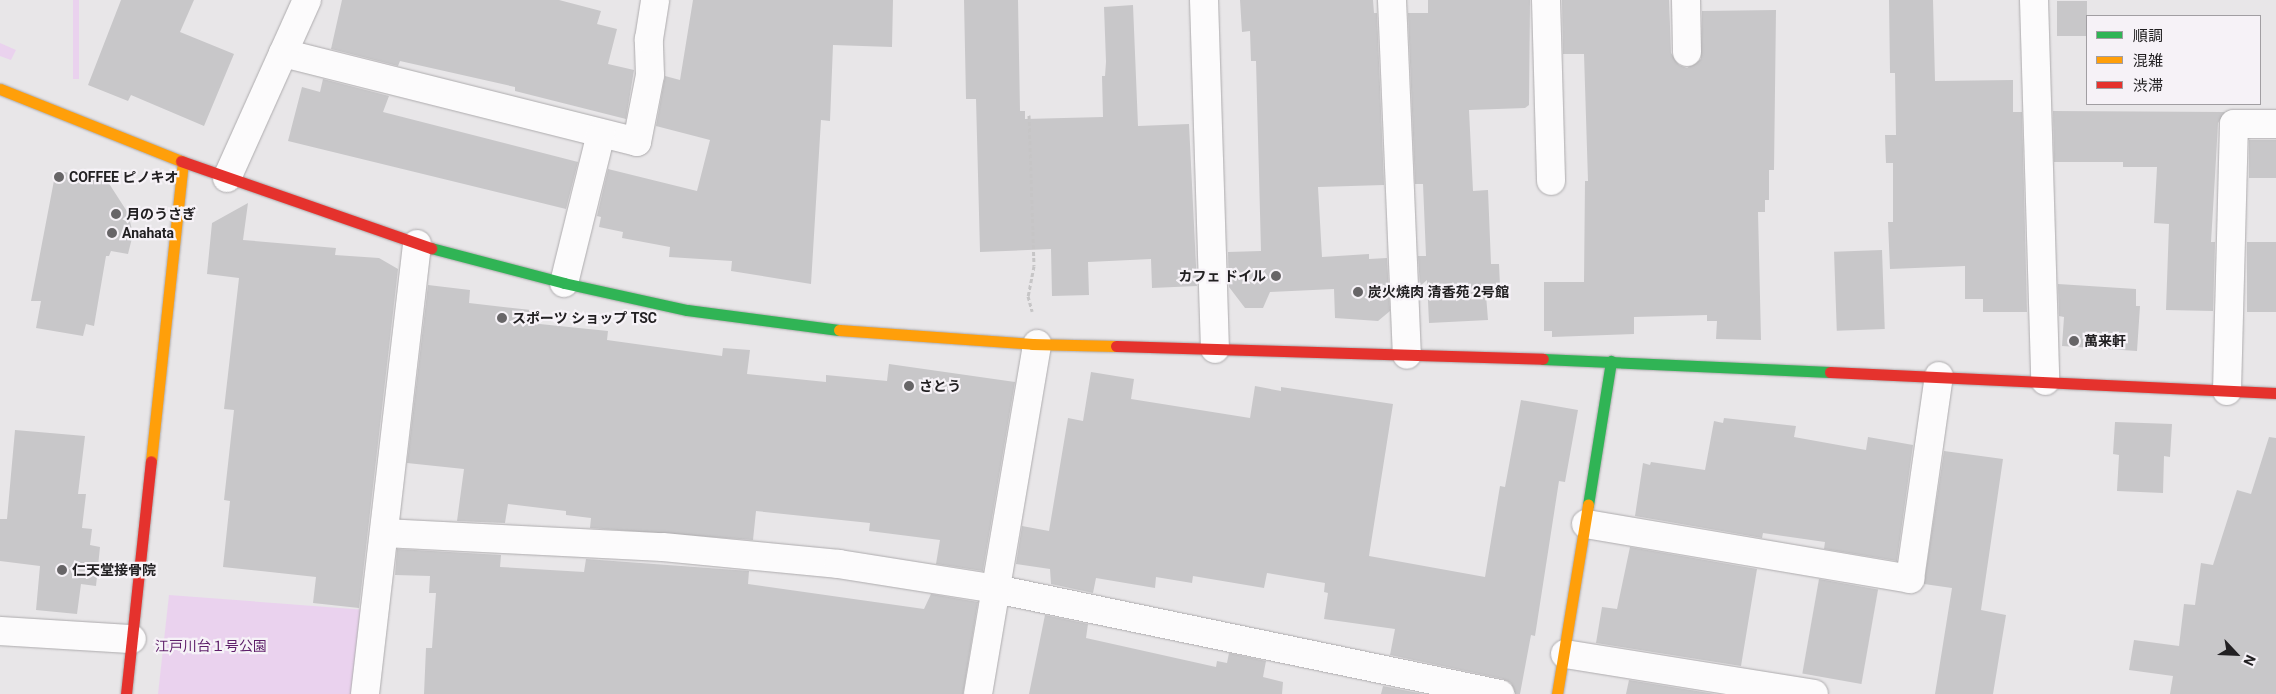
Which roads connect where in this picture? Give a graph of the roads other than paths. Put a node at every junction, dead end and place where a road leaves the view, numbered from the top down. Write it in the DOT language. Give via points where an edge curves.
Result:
graph roads {
  1 [pos="307,0"];
  2 [pos="655,0"];
  3 [pos="1204,0"];
  4 [pos="1392,0"];
  5 [pos="1546,0"];
  6 [pos="1686,0"];
  7 [pos="2034,0"];
  8 [pos="1687,52"];
  9 [pos="283,53"];
  10 [pos="0,89"];
  11 [pos="2276,124"];
  12 [pos="601,133"];
  13 [pos="183,162"];
  14 [pos="227,178"];
  15 [pos="1551,181"];
  16 [pos="417,244"];
  17 [pos="564,283"];
  18 [pos="1035,344"];
  19 [pos="1215,349"];
  20 [pos="1407,355"];
  21 [pos="1611,361"];
  22 [pos="1939,376"];
  23 [pos="2045,381"];
  24 [pos="2227,391"];
  25 [pos="2276,393"];
  26 [pos="1586,524"];
  27 [pos="384,533"];
  28 [pos="996,589"];
  29 [pos="0,631"];
  30 [pos="132,640"];
  31 [pos="1565,654"];
  32 [pos="126,694"];
  33 [pos="365,694"];
  34 [pos="978,694"];
  35 [pos="1500,694"];
  36 [pos="1557,694"];
  37 [pos="1814,694"];
  1 -- 9 [label="street"];
  2 -- 12 [label="street" via="648,39 650,75 637,142"];
  3 -- 19 [label="street"];
  4 -- 20 [label="street"];
  5 -- 15 [label="street"];
  6 -- 8 [label="street"];
  7 -- 23 [label="street"];
  9 -- 12 [label="street"];
  9 -- 14 [label="street"];
  10 -- 13 [label="street"];
  11 -- 24 [label="street" via="2234,124"];
  12 -- 17 [label="street"];
  13 -- 14 [label="street"];
  13 -- 30 [label="street"];
  14 -- 16 [label="street"];
  16 -- 17 [label="street"];
  16 -- 27 [label="street"];
  17 -- 18 [label="street" via="688,310 792,325 890,336"];
  18 -- 19 [label="street"];
  18 -- 28 [label="street"];
  19 -- 20 [label="street"];
  20 -- 21 [label="street"];
  21 -- 22 [label="street"];
  21 -- 26 [label="street"];
  22 -- 23 [label="street"];
  22 -- 26 [label="street" via="1910,579"];
  23 -- 24 [label="street"];
  24 -- 25 [label="street"];
  26 -- 31 [label="street"];
  27 -- 28 [label="street" via="672,548 839,564"];
  27 -- 33 [label="street"];
  28 -- 34 [label="street"];
  28 -- 35 [label="street"];
  29 -- 30 [label="street"];
  30 -- 32 [label="street"];
  31 -- 36 [label="street"];
  31 -- 37 [label="street"];
}
